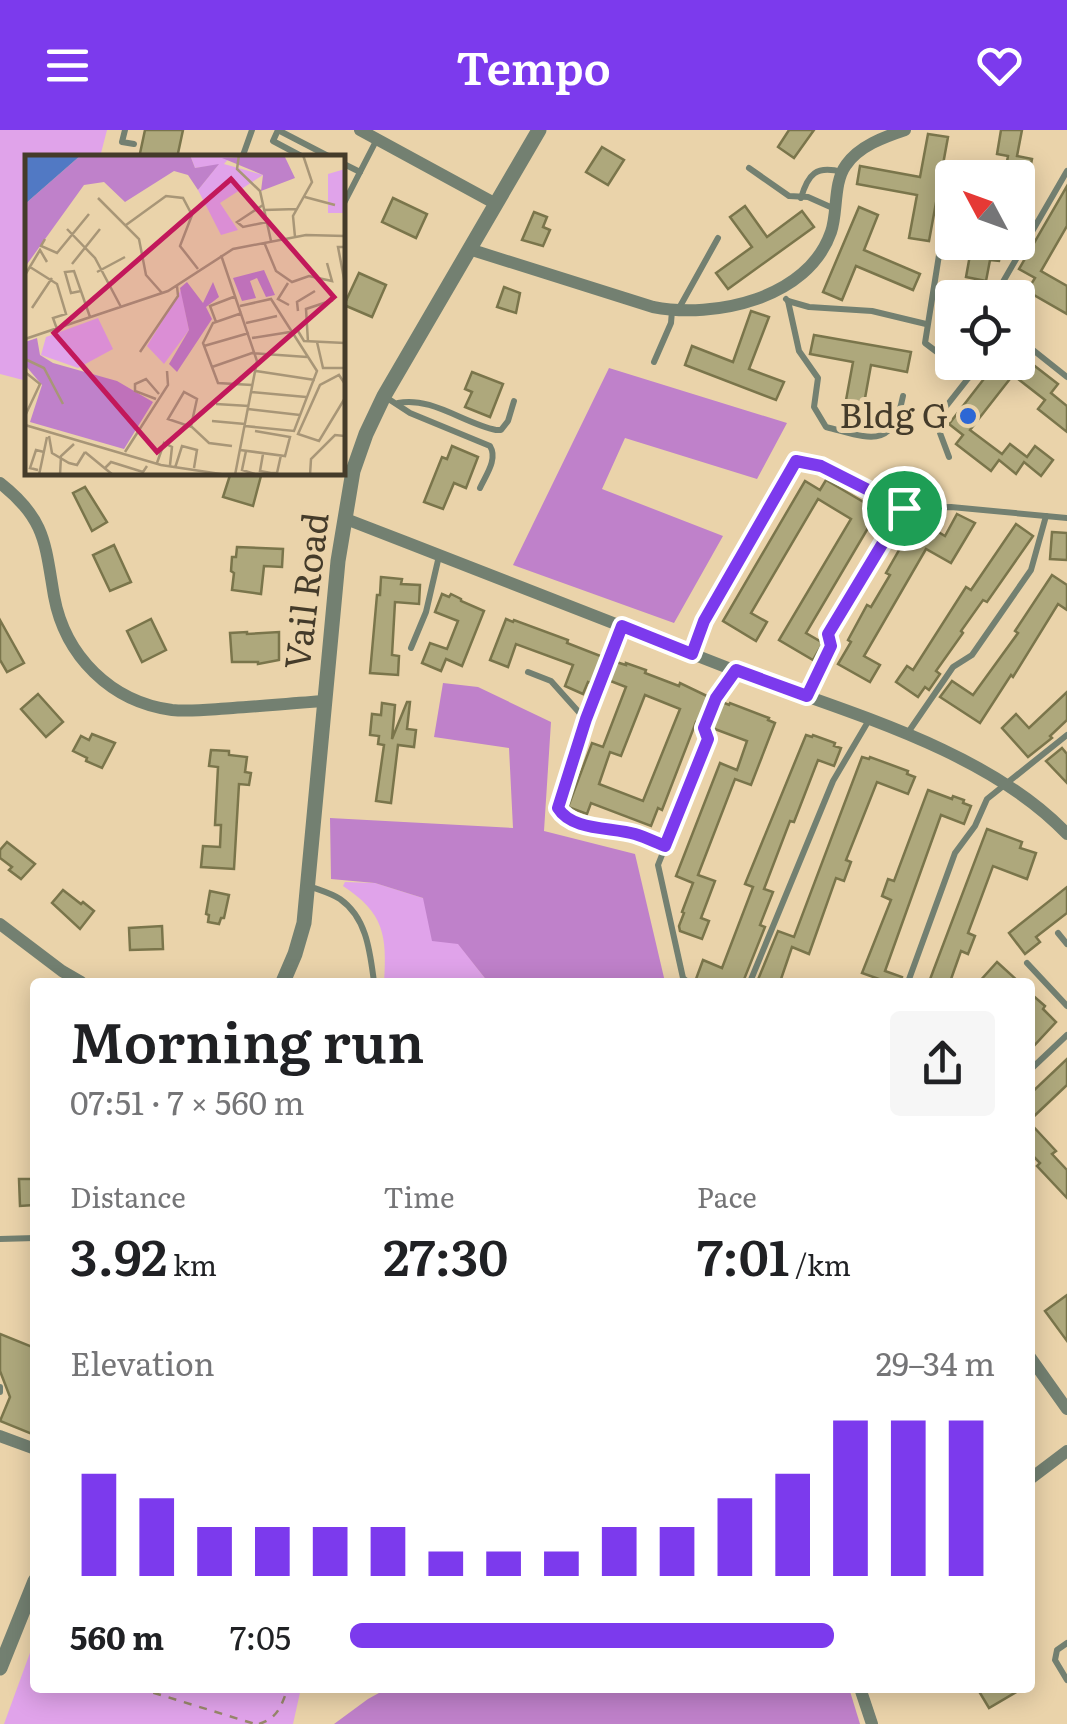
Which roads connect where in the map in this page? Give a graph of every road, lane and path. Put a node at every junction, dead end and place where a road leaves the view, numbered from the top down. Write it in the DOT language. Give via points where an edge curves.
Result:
graph roads {
  1 [pos="125,130"];
  2 [pos="252,130"];
  3 [pos="360,130"];
  4 [pos="539,130"];
  5 [pos="905,130"];
  6 [pos="377,139"];
  7 [pos="134,144"];
  8 [pos="243,155"];
  9 [pos="299,155"];
  10 [pos="326,155"];
  11 [pos="345,164"];
  12 [pos="749,168"];
  13 [pos="1067,171"];
  14 [pos="360,172"];
  15 [pos="843,172"];
  16 [pos="345,179"];
  17 [pos="354,184"];
  18 [pos="801,198"];
  19 [pos="345,201"];
  20 [pos="496,204"];
  21 [pos="835,209"];
  22 [pos="718,238"];
  23 [pos="470,248"];
  24 [pos="937,260"];
  25 [pos="1003,280"];
  26 [pos="784,295"];
  27 [pos="675,311"];
  28 [pos="926,324"];
  29 [pos="935,351"];
  30 [pos="1035,352"];
  31 [pos="654,362"];
  32 [pos="1067,377"];
  33 [pos="968,380"];
  34 [pos="903,396"];
  35 [pos="391,400"];
  36 [pos="514,401"];
  37 [pos="949,458"];
  38 [pos="0,483"];
  39 [pos="480,488"];
  40 [pos="904,508"];
  41 [pos="1046,516"];
  42 [pos="1067,518"];
  43 [pos="346,519"];
  44 [pos="440,555"];
  45 [pos="622,626"];
  46 [pos="412,648"];
  47 [pos="692,654"];
  48 [pos="736,670"];
  49 [pos="528,672"];
  50 [pos="807,696"];
  51 [pos="325,701"];
  52 [pos="586,719"];
  53 [pos="869,720"];
  54 [pos="907,734"];
  55 [pos="1067,735"];
  56 [pos="1006,783"];
  57 [pos="1067,834"];
  58 [pos="665,846"];
  59 [pos="308,886"];
  60 [pos="0,924"];
  61 [pos="1058,933"];
  62 [pos="1067,944"];
  63 [pos="1026,964"];
  64 [pos="75,978"];
  65 [pos="285,978"];
  66 [pos="373,978"];
  67 [pos="683,978"];
  68 [pos="752,978"];
  69 [pos="909,978"];
  70 [pos="1067,1006"];
  71 [pos="1067,1034"];
  72 [pos="1035,1065"];
  73 [pos="30,1238"];
  74 [pos="0,1239"];
  75 [pos="1035,1364"];
  76 [pos="1067,1408"];
  77 [pos="0,1436"];
  78 [pos="30,1448"];
  79 [pos="1067,1451"];
  80 [pos="1035,1475"];
  81 [pos="30,1593"];
  82 [pos="1067,1643"];
  83 [pos="0,1668"];
  84 [pos="1067,1680"];
  85 [pos="155,1693"];
  86 [pos="286,1693"];
  87 [pos="862,1693"];
  88 [pos="257,1724"];
  89 [pos="872,1724"];
  1 -- 7 [label="lane" via="122,142"];
  2 -- 8 [label="lane"];
  3 -- 6 [label="street"];
  4 -- 20 [label="street, Vail Road"];
  5 -- 15 [label="street" via="862,149"];
  6 -- 14 [label="lane"];
  6 -- 20 [label="street"];
  9 -- 10 [label="lane" via="273,141 278,130"];
  11 -- 14 [label="lane"];
  12 -- 18 [label="lane"];
  13 -- 25 [label="lane"];
  14 -- 17 [label="lane"];
  15 -- 18 [label="lane" via="818,170"];
  15 -- 21 [label="street"];
  16 -- 17 [label="lane"];
  17 -- 19 [label="lane"];
  18 -- 21 [label="lane"];
  20 -- 23 [label="street, Vail Road"];
  21 -- 26 [label="street" via="817,260"];
  22 -- 27 [label="lane"];
  23 -- 27 [label="street"];
  23 -- 35 [label="street, Vail Road"];
  24 -- 28 [label="lane"];
  26 -- 27 [label="street"];
  26 -- 28 [label="lane" via="809,307 872,311"];
  26 -- 34 [label="lane" via="799,351 818,378 814,408 826,427 882,436 898,420"];
  27 -- 31 [label="lane"];
  28 -- 29 [label="lane" via="925,343"];
  30 -- 32 [label="lane"];
  33 -- 37 [label="lane" via="944,409 940,433"];
  35 -- 36 [label="lane" via="496,430 508,421"];
  35 -- 39 [label="lane" via="490,446 493,458"];
  35 -- 43 [label="street, Vail Road" via="366,434"];
  38 -- 51 [label="street" via="26,507 45,542 55,601 73,647 114,690 189,711"];
  40 -- 41 [label="lane"];
  40 -- 47 [label="lane" via="821,466 796,461 704,621"];
  40 -- 50 [label="lane" via="828,634 831,646"];
  41 -- 42 [label="lane"];
  41 -- 54 [label="lane" via="1031,570"];
  43 -- 44 [label="street"];
  43 -- 51 [label="street, Vail Road"];
  44 -- 45 [label="street"];
  44 -- 46 [label="lane"];
  45 -- 47 [label="street"];
  45 -- 52 [label="lane"];
  47 -- 48 [label="street"];
  48 -- 50 [label="street"];
  48 -- 58 [label="lane" via="716,698 704,728 708,739"];
  49 -- 52 [label="lane" via="551,681"];
  50 -- 53 [label="street"];
  51 -- 59 [label="street, Vail Road"];
  52 -- 58 [label="lane" via="558,808 582,824"];
  53 -- 54 [label="street"];
  53 -- 68 [label="lane" via="834,781"];
  54 -- 56 [label="street"];
  55 -- 56 [label="lane"];
  56 -- 57 [label="street"];
  56 -- 69 [label="lane" via="987,799 956,852"];
  58 -- 67 [label="lane" via="658,865"];
  59 -- 65 [label="street, Vail Road" via="304,923"];
  59 -- 66 [label="lane" via="338,897 351,910 362,926"];
  60 -- 64 [label="street"];
  61 -- 62 [label="lane"];
  63 -- 70 [label="lane"];
  71 -- 72 [label="lane"];
  73 -- 74 [label="lane"];
  75 -- 76 [label="street"];
  77 -- 78 [label="street"];
  79 -- 80 [label="street"];
  81 -- 83 [label="street"];
  82 -- 84 [label="lane" via="1055,1660"];
  85 -- 88 [label="path"];
  86 -- 88 [label="path" via="279,1712"];
  87 -- 89 [label="street"];
}
